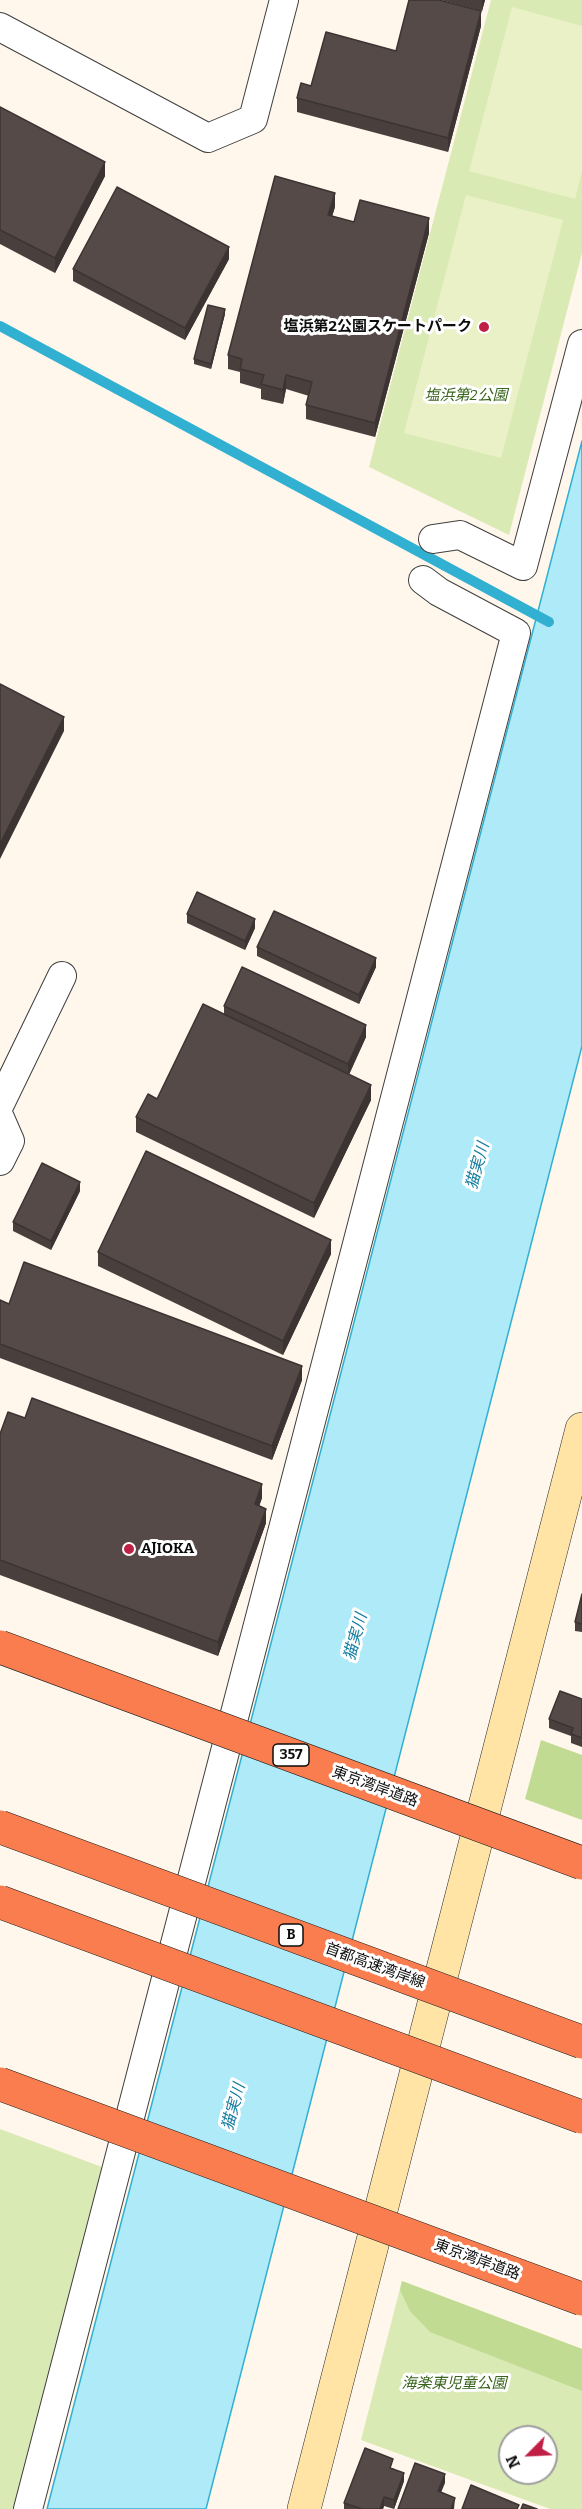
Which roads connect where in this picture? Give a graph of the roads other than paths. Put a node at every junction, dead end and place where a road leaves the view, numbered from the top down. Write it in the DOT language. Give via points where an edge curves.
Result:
graph roads {
  1 [pos="284,0"];
  2 [pos="0,27"];
  3 [pos="582,344"];
  4 [pos="433,539"];
  5 [pos="423,580"];
  6 [pos="62,976"];
  7 [pos="0,1104"];
  8 [pos="0,1118"];
  9 [pos="0,1161"];
  10 [pos="582,1428"];
  11 [pos="0,1647"];
  12 [pos="0,1827"];
  13 [pos="582,1863"];
  14 [pos="0,1902"];
  15 [pos="582,2042"];
  16 [pos="0,2084"];
  17 [pos="582,2117"];
  18 [pos="582,2299"];
  19 [pos="28,2509"];
  20 [pos="304,2509"];
  1 -- 2 [label="street" via="253,119 208,138"];
  3 -- 4 [label="street" via="523,566 460,535"];
  5 -- 19 [label="street" via="516,633"];
  6 -- 7 [label="street"];
  8 -- 9 [label="street" via="10,1141"];
  10 -- 20 [label="street"];
  11 -- 13 [label="highway, 東京湾岸道路 / 357, bridge"];
  12 -- 15 [label="highway, 首都高速湾岸線 / B, bridge"];
  14 -- 17 [label="highway, bridge"];
  16 -- 18 [label="highway, 東京湾岸道路, bridge"];
}
